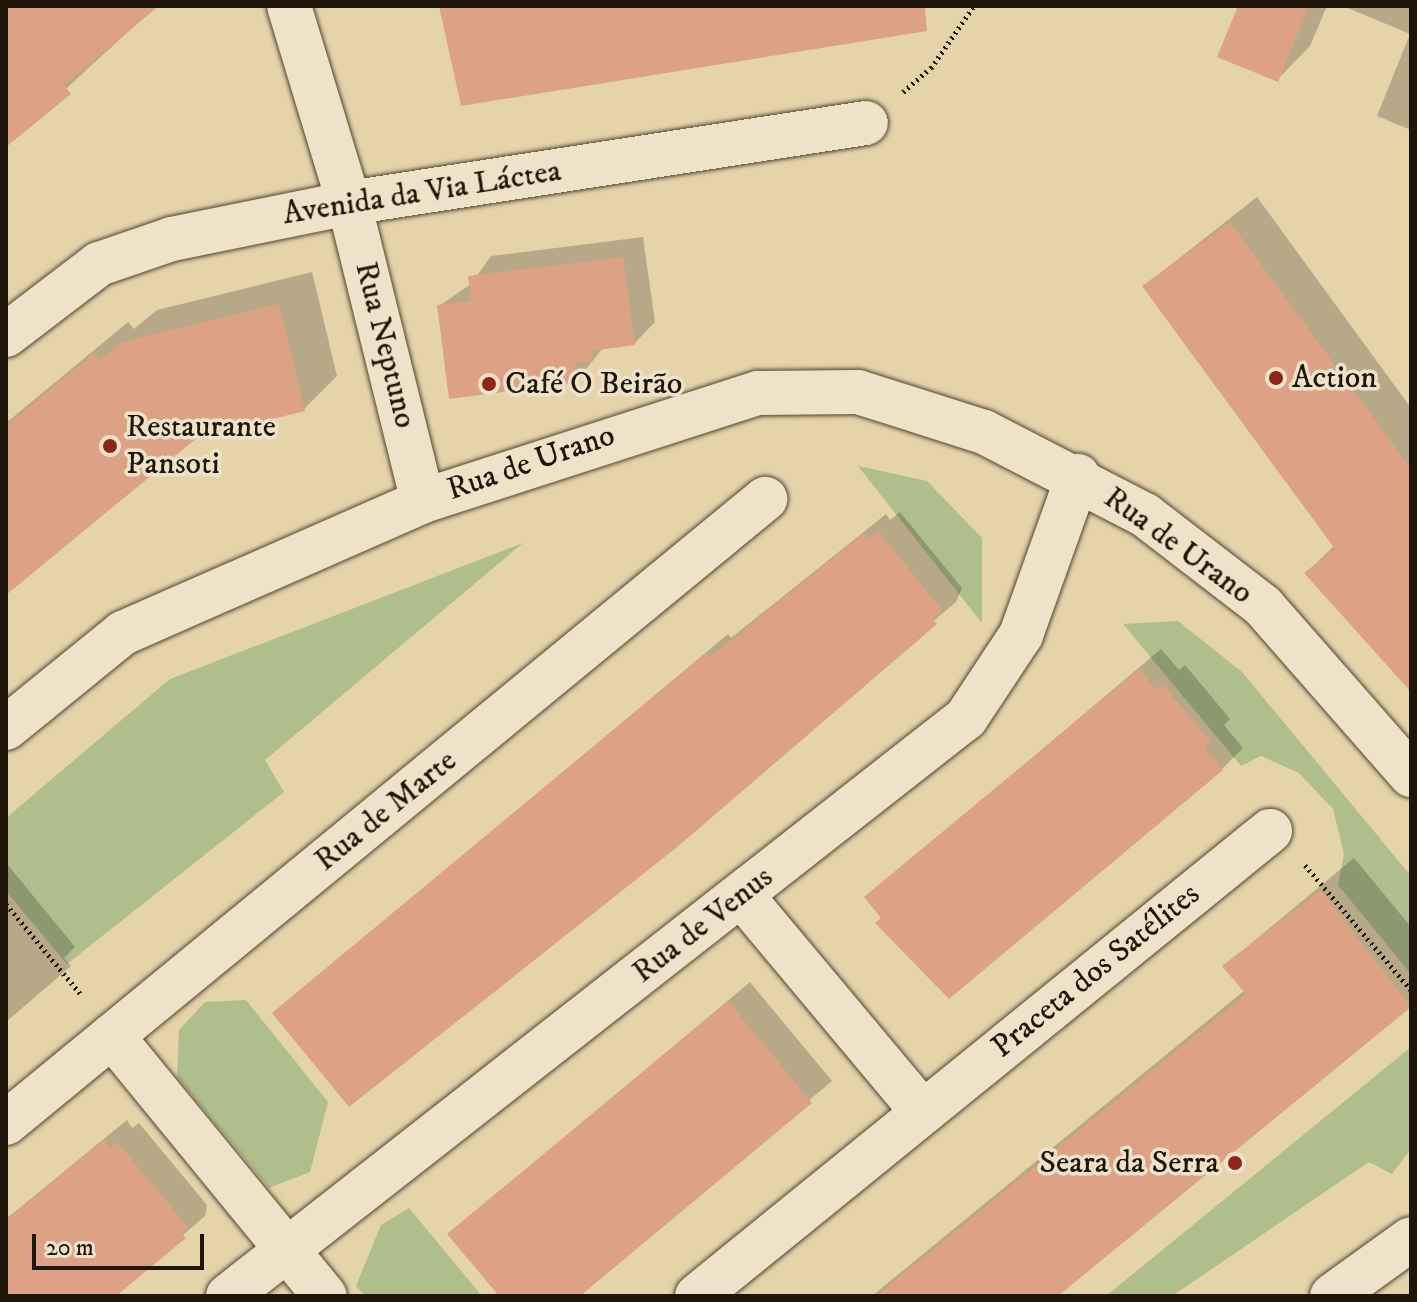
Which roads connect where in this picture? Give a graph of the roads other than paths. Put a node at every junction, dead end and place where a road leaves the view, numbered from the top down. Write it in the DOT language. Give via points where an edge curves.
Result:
graph roads {
  1 [pos="289,6"];
  2 [pos="866,123"];
  3 [pos="349,203"];
  4 [pos="6,335"];
  5 [pos="1078,476"];
  6 [pos="765,499"];
  7 [pos="423,501"];
  8 [pos="6,728"];
  9 [pos="1411,775"];
  10 [pos="1270,831"];
  11 [pos="742,896"];
  12 [pos="112,1036"];
  13 [pos="922,1111"];
  14 [pos="6,1123"];
  15 [pos="1411,1239"];
  16 [pos="284,1248"];
  17 [pos="228,1296"];
  18 [pos="325,1296"];
  19 [pos="697,1296"];
  20 [pos="1332,1296"];
  1 -- 3 [label="street, Rua Neptuno"];
  2 -- 3 [label="street, Avenida da Via Láctea"];
  3 -- 4 [label="street, Avenida da Via Láctea" via="172,239 99,264"];
  3 -- 7 [label="street, Rua Neptuno"];
  5 -- 7 [label="street, Rua de Urano" via="984,432 858,392 758,393"];
  5 -- 9 [label="street, Rua de Urano" via="1145,515 1263,606"];
  5 -- 11 [label="street, Rua de Venus" via="1021,635 966,718"];
  6 -- 12 [label="street, Rua de Marte"];
  7 -- 8 [label="street, Rua de Urano" via="123,633"];
  10 -- 13 [label="street, Praceta dos Satélites"];
  11 -- 13 [label="street"];
  11 -- 16 [label="street, Rua de Venus"];
  12 -- 14 [label="street, Rua de Marte"];
  12 -- 16 [label="street"];
  13 -- 19 [label="street, Praceta dos Satélites"];
  15 -- 20 [label="street"];
  16 -- 17 [label="street, Rua de Venus"];
  16 -- 18 [label="street"];
}
